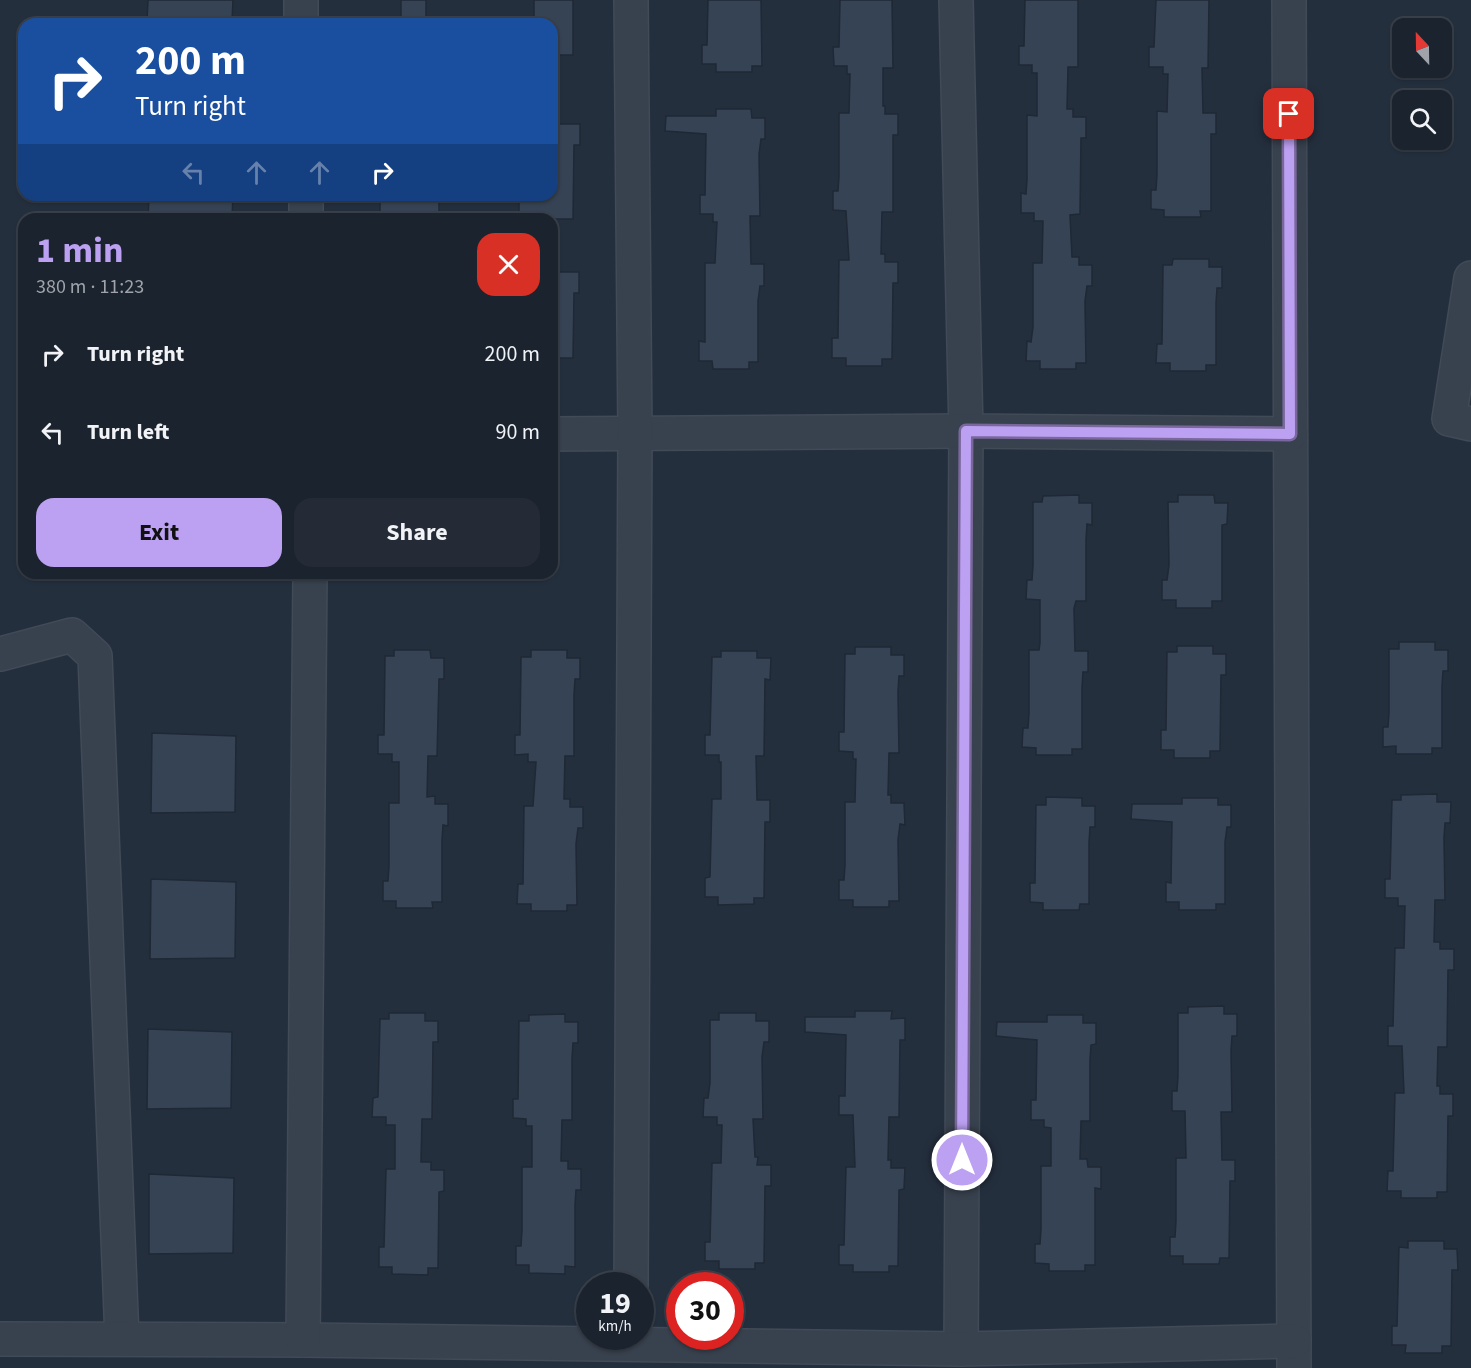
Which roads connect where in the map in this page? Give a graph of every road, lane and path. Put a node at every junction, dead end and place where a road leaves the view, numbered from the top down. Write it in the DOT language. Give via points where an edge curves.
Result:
graph roads {
  1 [pos="301,0"];
  2 [pos="631,0"];
  3 [pos="956,0"];
  4 [pos="1289,0"];
  5 [pos="302,18"];
  6 [pos="1471,278"];
  7 [pos="1460,421"];
  8 [pos="966,431"];
  9 [pos="635,433"];
  10 [pos="558,434"];
  11 [pos="1290,434"];
  12 [pos="310,579"];
  13 [pos="0,654"];
  14 [pos="631,1272"];
  15 [pos="0,1339"];
  16 [pos="122,1339"];
  17 [pos="303,1340"];
  18 [pos="576,1340"];
  19 [pos="654,1343"];
  20 [pos="961,1349"];
  21 [pos="1294,1355"];
  22 [pos="759,1357"];
  1 -- 5 [label="street"];
  2 -- 9 [label="street"];
  3 -- 8 [label="street"];
  4 -- 11 [label="street"];
  6 -- 7 [label="street"];
  8 -- 9 [label="street"];
  8 -- 11 [label="street"];
  8 -- 20 [label="street"];
  9 -- 10 [label="street"];
  9 -- 14 [label="street"];
  11 -- 21 [label="street"];
  12 -- 17 [label="street"];
  13 -- 16 [label="street" via="72,635 95,656"];
  15 -- 16 [label="street"];
  16 -- 17 [label="street"];
  17 -- 18 [label="street"];
  19 -- 22 [label="street"];
  20 -- 21 [label="street"];
  20 -- 22 [label="street"];
}
